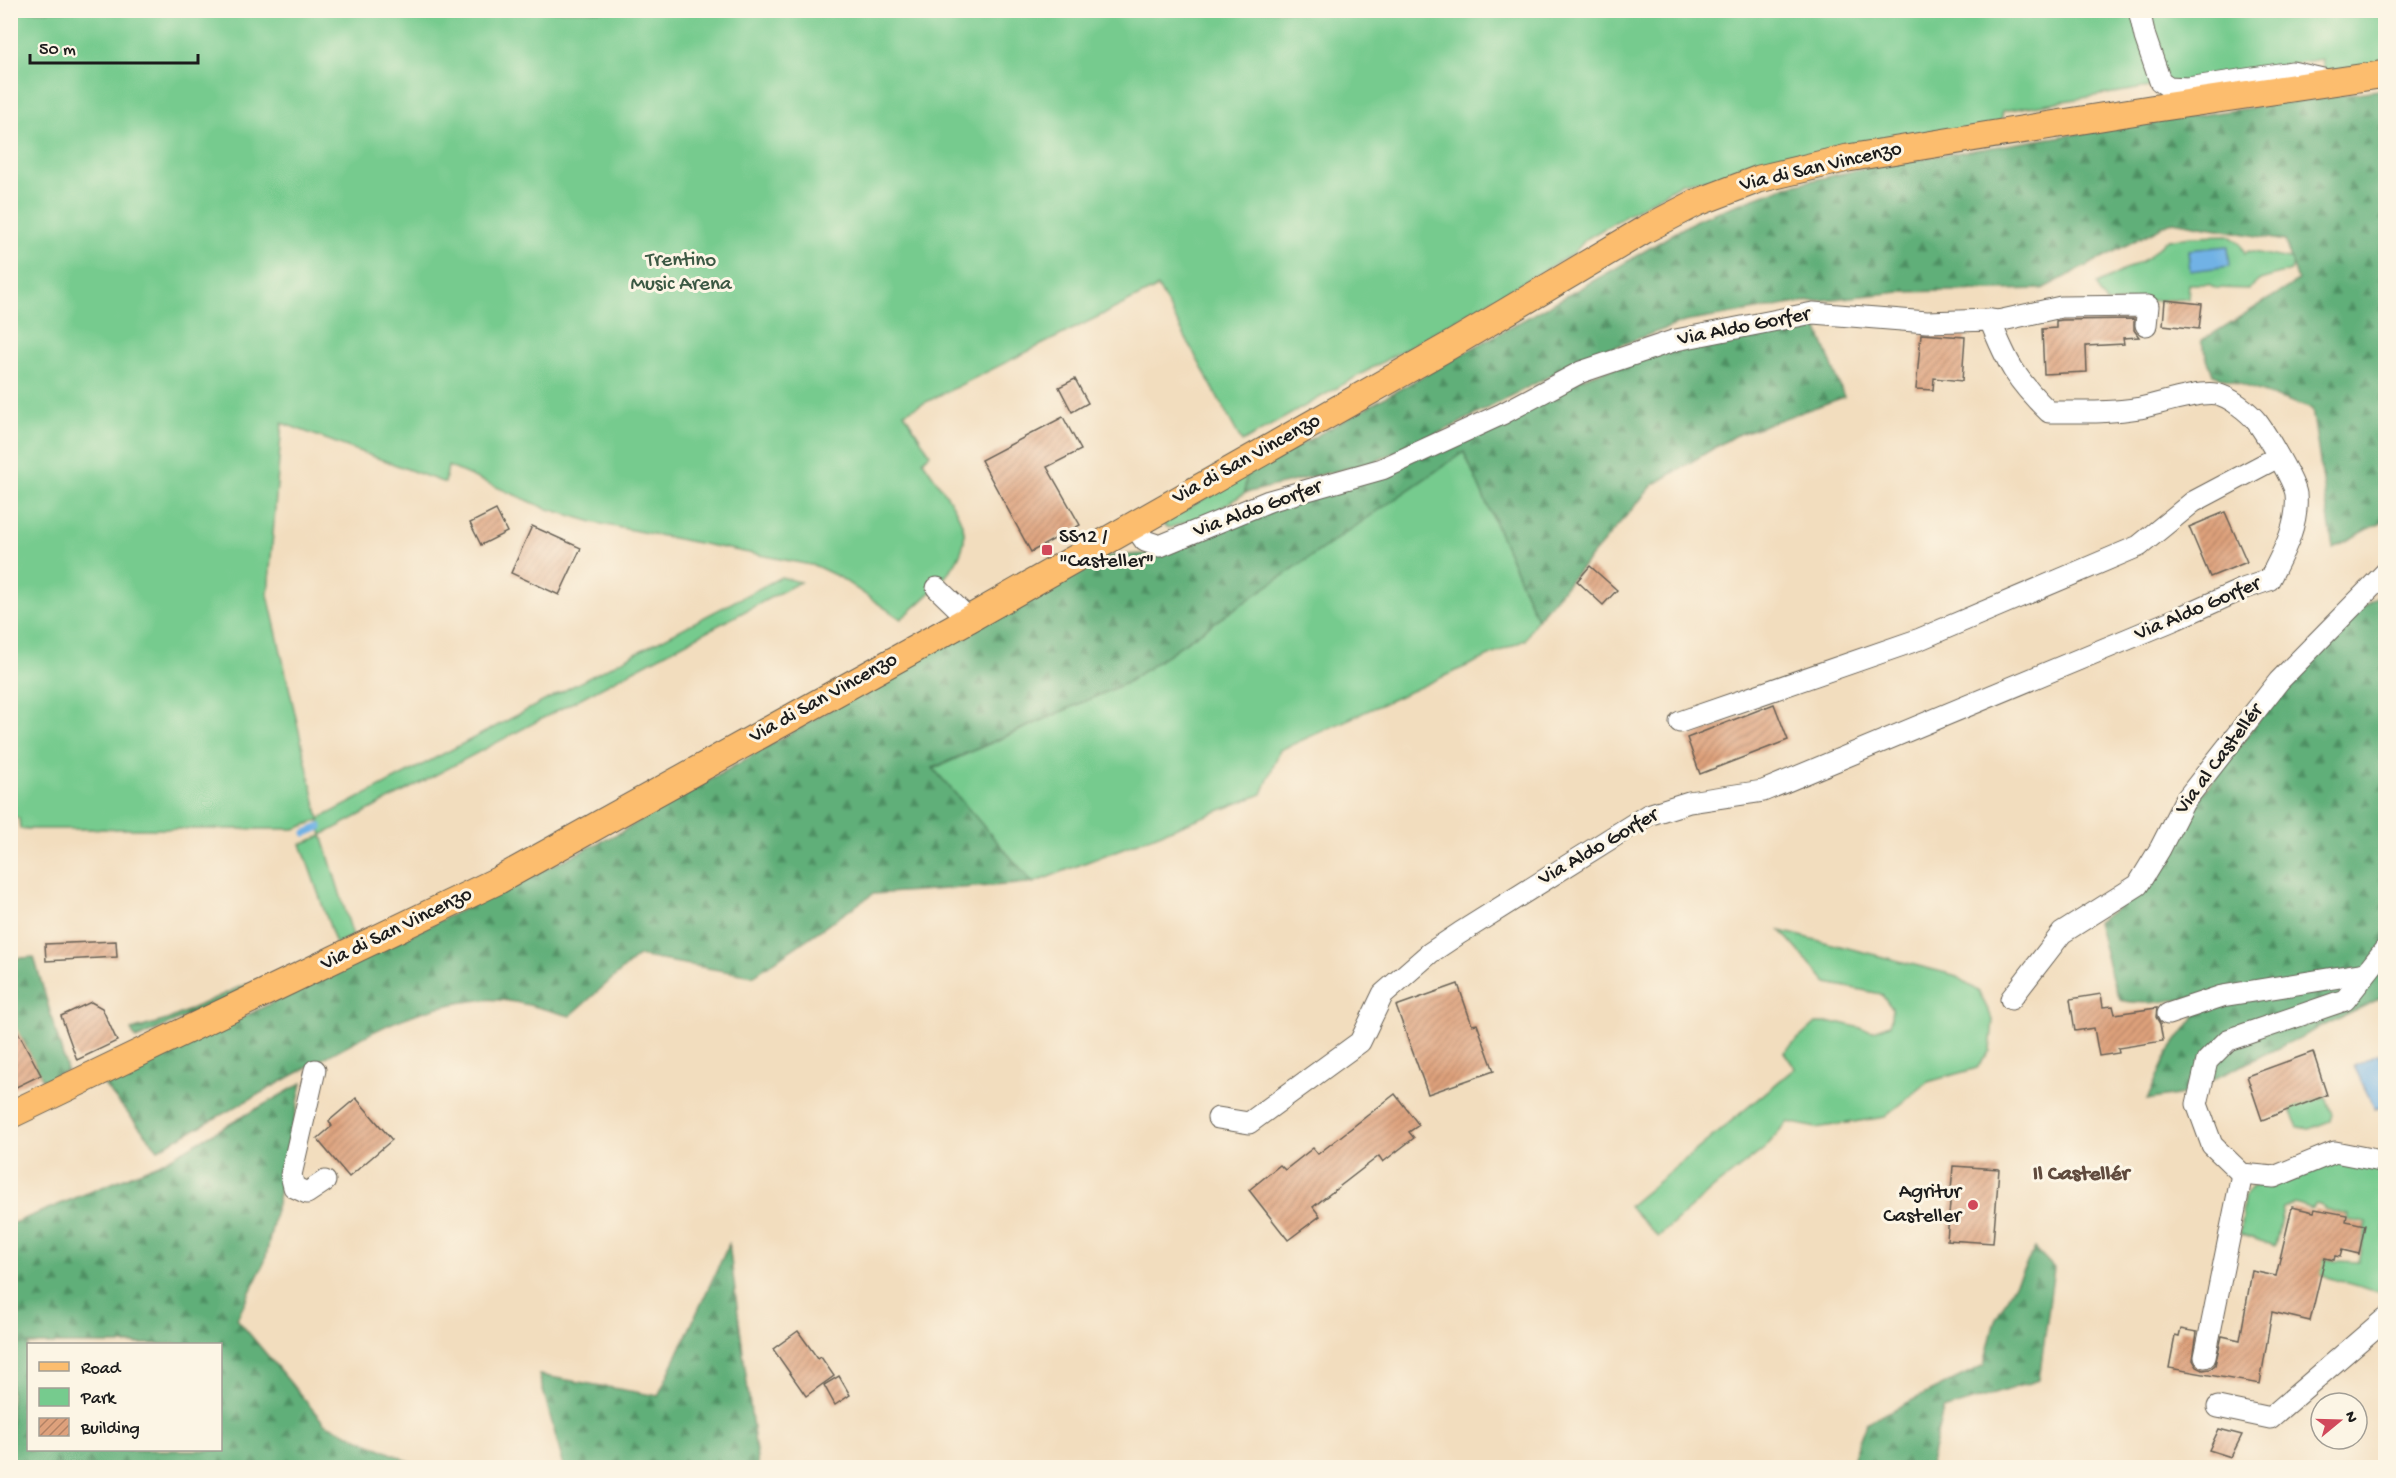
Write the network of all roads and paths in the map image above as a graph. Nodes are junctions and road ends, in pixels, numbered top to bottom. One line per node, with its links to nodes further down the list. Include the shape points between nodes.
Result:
1 (2139, 10): 3 (street, via 2160,81 2169,87 2188,88 2292,72)
2 (2385, 74): 3 (main road, Via di San Vincenzo)
3 (2333, 82): 7 (main road, Via di San Vincenzo, via 1848,158 1728,189 1644,230 1449,346)
4 (1990, 320): 5 (street, via 2061,307 2148,306); 6 (street, Via Aldo Gorfer, via 2006,359 2024,387 2049,412 2139,408 2218,394 2256,421); 7 (street, Via Aldo Gorfer, via 1927,322 1814,314 1676,340 1581,372 1502,414 1382,469 1269,501 1160,546 1145,541)
5 (2146, 325)
6 (2278, 457): 11 (street, via 2193,502 2139,546 1920,639); 18 (street, Via Aldo Gorfer, via 2285,488 2296,492 2295,517 2289,541 2270,580 1763,791 1689,802 1648,815 1430,953 1383,994 1360,1042 1249,1123)
7 (1133, 524): 10 (main road, Via di San Vincenzo)
8 (2385, 572): 14 (street, Via al Castellér, via 2279,681 2184,802 2138,885 2062,933)
9 (937, 588): 10 (street)
10 (969, 619): 17 (main road, Via di San Vincenzo, via 499,880)
11 (1680, 722)
12 (2385, 948): 13 (street)
13 (2365, 973): 15 (street, via 2222,996); 20 (street, via 2345,1000 2228,1040 2207,1061 2198,1104 2212,1145)
14 (2011, 999)
15 (2168, 1014)
16 (315, 1070): 21 (street, via 291,1175 294,1186 307,1193)
17 (10, 1115)
18 (1218, 1118)
19 (2385, 1162): 20 (street, via 2335,1152 2274,1177)
20 (2242, 1174): 23 (street)
21 (325, 1181)
22 (2385, 1318): 24 (street, via 2270,1418)
23 (2205, 1357)
24 (2218, 1407)

